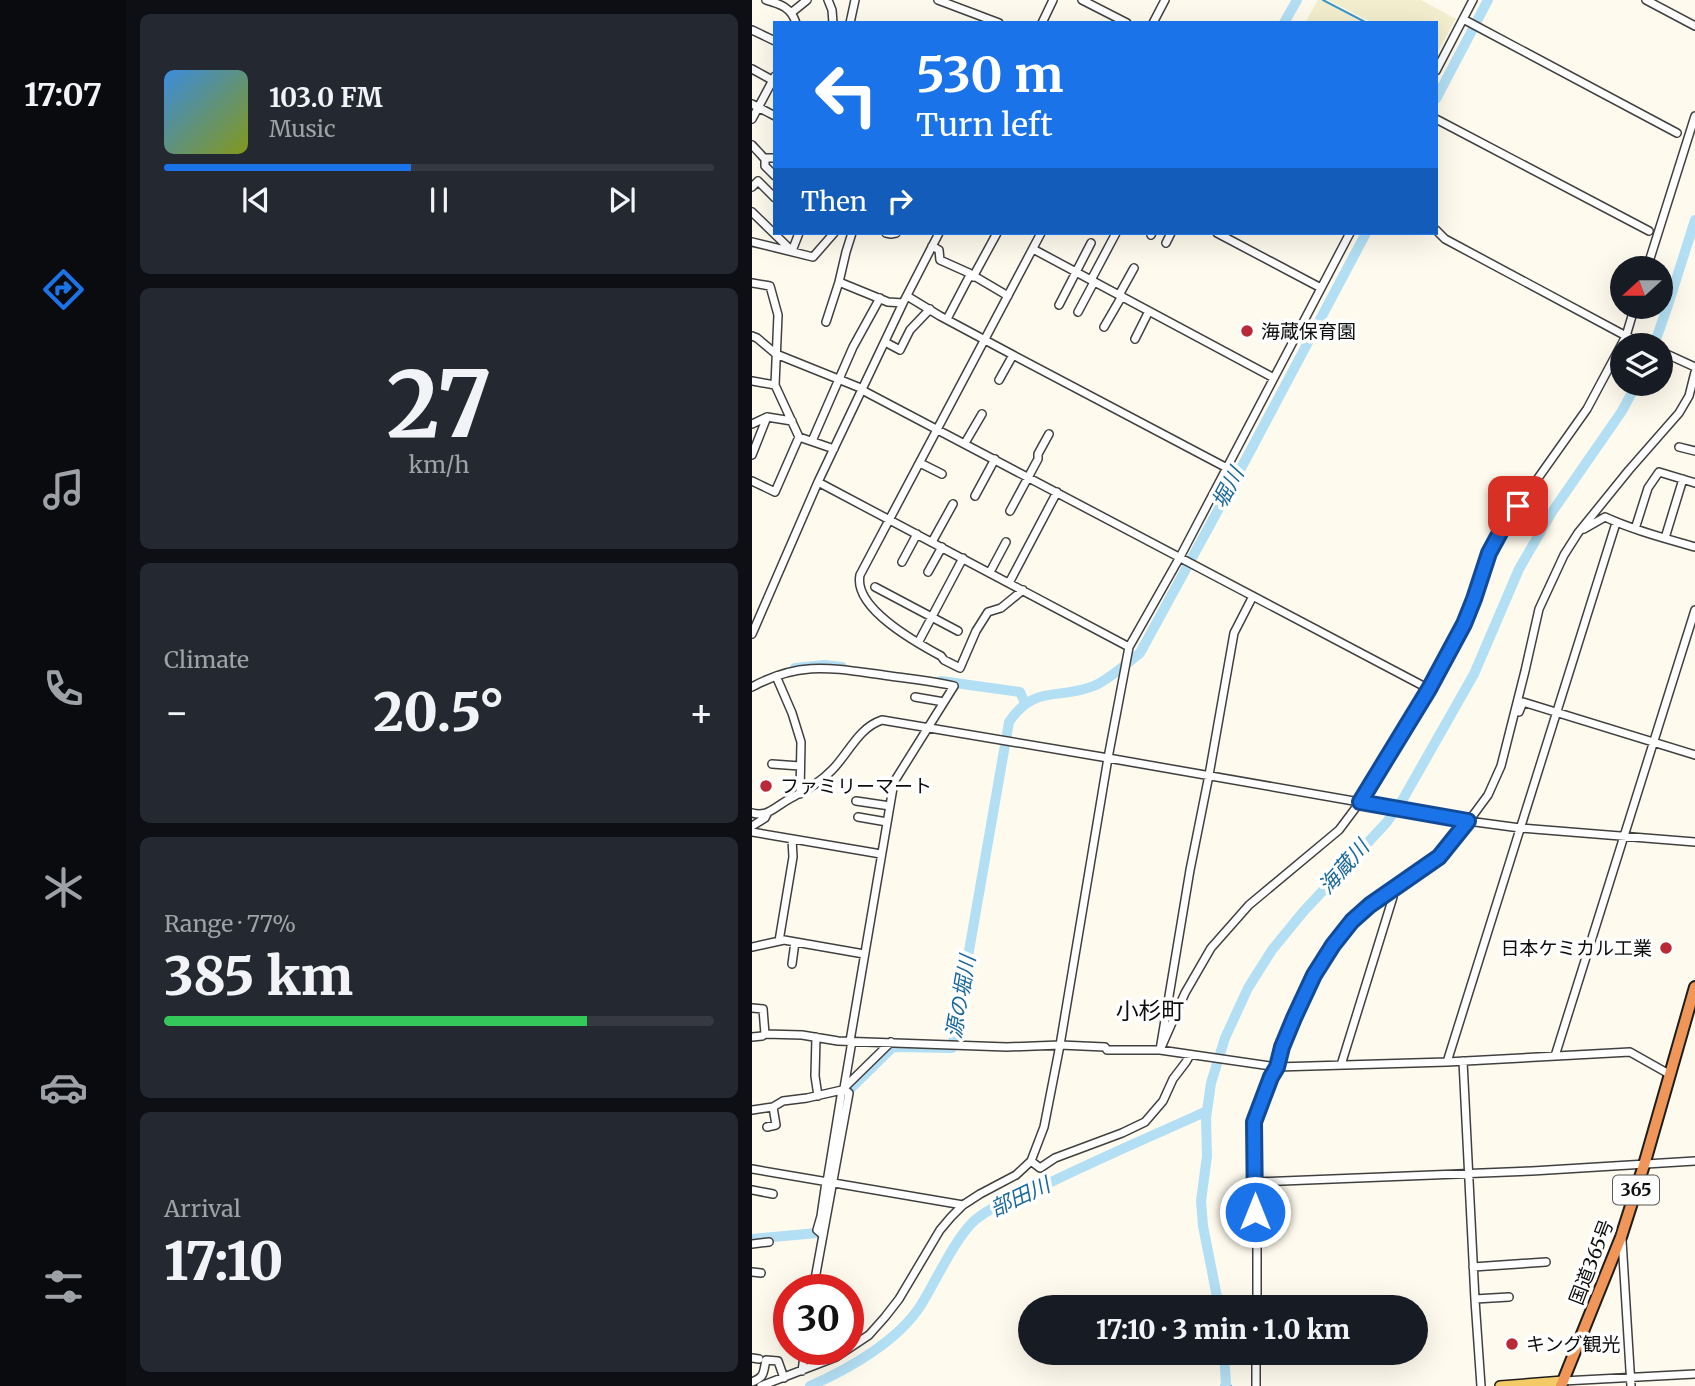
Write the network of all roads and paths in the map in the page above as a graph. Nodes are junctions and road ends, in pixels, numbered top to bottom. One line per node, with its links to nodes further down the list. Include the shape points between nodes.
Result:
1 (766, 0): 12 (street)
2 (807, 0): 12 (street)
3 (828, 0): 15 (street)
4 (855, 0): 16 (street)
5 (938, 0): 11 (street)
6 (1053, 0): 18 (street)
7 (1082, 0): 13 (street)
8 (1165, 0): 19 (street)
9 (1474, 0): 20 (street)
10 (1646, 0): 21 (street)
11 (949, 2): 17 (street)
12 (791, 13): 14 (street)
13 (1114, 19)
14 (795, 21)
15 (833, 21)
16 (850, 21)
17 (994, 21)
18 (1043, 21)
19 (1154, 21)
20 (1466, 21): 24 (street); 33 (street)
21 (1695, 26)
22 (752, 30): 23 (street)
23 (773, 40)
24 (1438, 68)
25 (752, 69): 26 (street)
26 (773, 78)
27 (773, 79): 28 (street)
28 (755, 105): 29 (street); 31 (street)
29 (773, 115)
30 (1695, 116): 61 (street)
31 (752, 119)
32 (1438, 120): 41 (street)
33 (1677, 133)
34 (752, 145): 35 (street)
35 (765, 158): 36 (street); 37 (street, via 765,166)
36 (773, 158)
37 (773, 174)
38 (752, 187): 39 (street, via 758,181)
39 (773, 196)
40 (752, 212): 42 (street)
41 (1649, 231)
42 (773, 232)
43 (1438, 232): 80 (street)
44 (776, 235): 60 (street)
45 (798, 235): 60 (street)
46 (832, 235): 60 (street, via 813,257)
47 (851, 235): 66 (street)
48 (938, 235): 58 (street)
49 (996, 235): 64 (street)
50 (1040, 235): 59 (street)
51 (1115, 235): 65 (street)
52 (1170, 235): 57 (street)
53 (1221, 235): 68 (street)
54 (1349, 235): 68 (street)
55 (752, 242): 60 (street)
56 (1091, 243): 63 (street)
57 (1166, 243)
58 (932, 246): 64 (street, via 939,250 940,260); 72 (street)
59 (1033, 249): 63 (street); 69 (street)
60 (792, 250)
61 (1651, 256)
62 (1134, 268): 70 (street)
63 (1076, 272): 65 (street); 73 (street)
64 (972, 276): 69 (street); 77 (street)
65 (1092, 281): 70 (street); 76 (street)
66 (839, 282): 71 (street); 78 (street)
67 (752, 283): 85 (street, via 770,286 778,315)
68 (1321, 288): 90 (street)
69 (1008, 296): 83 (street)
70 (1121, 296): 75 (street); 79 (street)
71 (880, 298): 72 (street, via 888,302); 91 (street)
72 (905, 299): 74 (street); 84 (street)
73 (1059, 304)
74 (930, 309): 77 (street); 84 (street, via 910,330 900,350)
75 (1149, 311): 82 (street); 90 (street)
76 (1078, 312)
77 (947, 319): 83 (street)
78 (827, 322)
79 (1104, 327)
80 (1620, 333)
81 (752, 336): 85 (street)
82 (1135, 339)
83 (985, 340): 86 (street); 100 (street)
84 (885, 342): 95 (street)
85 (776, 354): 91 (street); 94 (street)
86 (1013, 355): 92 (street); 111 (street)
87 (1673, 358): 89 (street)
88 (1610, 366): 151 (street, via 1583,416 1502,529 1464,624)
89 (1694, 368): 119 (street, via 1689,396 1679,412)
90 (1274, 377): 111 (street)
91 (840, 378): 95 (street); 103 (street)
92 (999, 380)
93 (752, 381): 94 (street)
94 (775, 385): 98 (street)
95 (863, 389): 100 (street); 106 (street)
96 (982, 414): 104 (street)
97 (767, 417): 98 (street); 99 (street); 108 (street)
98 (792, 421): 102 (street)
99 (752, 424)
100 (938, 429): 104 (street); 110 (street)
101 (1049, 434): 113 (street)
102 (799, 437): 103 (street); 115 (street, via 775,492)
103 (812, 442): 106 (street)
104 (965, 443): 109 (street)
105 (1679, 447): 107 (street)
106 (834, 449): 116 (street)
107 (1695, 452)
108 (752, 455)
109 (995, 459): 113 (street); 120 (street)
110 (920, 463): 112 (street); 124 (street)
111 (1227, 468): 135 (street)
112 (942, 474)
113 (1029, 477): 118 (street); 122 (street)
114 (1683, 480): 117 (street); 126 (street, via 1659,472 1648,488); 129 (street)
115 (752, 481)
116 (818, 482): 124 (street); 146 (street)
117 (1695, 483)
118 (1058, 492): 135 (street); 139 (street)
119 (1610, 493): 123 (street); 127 (street)
120 (975, 496)
121 (953, 504): 130 (street)
122 (1010, 511)
123 (1605, 517): 125 (street); 127 (street)
124 (890, 519): 128 (street); 147 (street, via 858,583 886,621)
125 (1616, 523): 126 (street); 154 (street)
126 (1635, 529): 129 (street)
127 (1581, 530): 156 (street, via 1539,609)
128 (917, 534): 130 (street); 136 (street)
129 (1665, 538): 133 (street)
130 (932, 542): 132 (street)
131 (1006, 542): 138 (street)
132 (942, 547): 134 (street); 137 (street)
133 (1695, 547)
134 (963, 558): 138 (street); 144 (street)
135 (1181, 558): 142 (street); 148 (street)
136 (902, 562)
137 (928, 572)
138 (990, 572): 139 (street)
139 (1009, 583): 141 (street)
140 (875, 587): 144 (street)
141 (1023, 590): 147 (street, via 1001,608 988,612 960,667); 148 (street)
142 (1253, 596): 151 (street); 162 (street, via 1234,633)
143 (1695, 610): 157 (street)
144 (931, 617): 145 (street); 147 (street)
145 (958, 631)
146 (752, 634)
147 (918, 643)
148 (1129, 647): 159 (street)
149 (776, 676): 150 (street); 153 (street, via 825,667 954,686); 161 (street, via 800,737)
150 (752, 687)
151 (1429, 689): 165 (street)
152 (915, 697): 153 (street)
153 (944, 702): 155 (street)
154 (1557, 713): 156 (street, via 1523,702); 157 (street); 173 (street)
155 (927, 728): 159 (street); 163 (street, via 875,722 826,775); 166 (street, via 896,777)
156 (1509, 734): 170 (street, via 1491,788)
157 (1653, 742): 158 (street); 175 (street)
158 (1695, 755)
159 (1108, 758): 162 (street); 192 (street)
160 (772, 764): 161 (street)
161 (800, 766): 163 (street)
162 (1209, 775): 165 (street); 193 (street)
163 (800, 794): 168 (street)
164 (856, 801): 166 (street)
165 (1360, 802): 170 (street); 193 (street, via 1339,830 1249,905 1211,948)
166 (890, 806): 171 (street)
167 (752, 813): 168 (street)
168 (767, 813): 172 (street)
169 (858, 817): 171 (street)
170 (1468, 821): 173 (street); 179 (street, via 1439,857)
171 (887, 822): 178 (street)
172 (752, 826)
173 (1520, 828): 175 (street); 197 (street)
174 (752, 832): 176 (street)
175 (1624, 836): 177 (street); 195 (street)
176 (792, 839): 178 (street); 180 (street)
177 (1695, 842)
178 (881, 855): 183 (street)
179 (1392, 890): 198 (street); 199 (street, via 1360,913 1333,945 1305,991)
180 (779, 941): 181 (street); 182 (street)
181 (795, 942): 183 (street); 184 (street)
182 (752, 947)
183 (864, 954): 190 (street)
184 (792, 964)
185 (1695, 987): 200 (highway, 国道365号 / 365)
186 (752, 1007): 187 (street, via 763,1009)
187 (765, 1034): 188 (street); 189 (street)
188 (752, 1037)
189 (816, 1037): 190 (street); 202 (street)
190 (851, 1041): 191 (street); 201 (street)
191 (891, 1042): 192 (street); 201 (street)
192 (1060, 1045): 193 (street); 206 (street, via 1044,1127)
193 (1160, 1050): 194 (street)
194 (1191, 1055): 199 (street); 206 (street, via 1145,1122 1040,1168)
195 (1555, 1056): 196 (street); 200 (street, via 1630,1052)
196 (1463, 1061): 197 (street); 210 (street)
197 (1447, 1062): 198 (street)
198 (1341, 1065): 199 (street)
199 (1277, 1067): 211 (street, via 1254,1122)
200 (1669, 1074): 208 (highway, 国道365号 / 365)
201 (845, 1090): 202 (street); 212 (street)
202 (818, 1096): 203 (street)
203 (773, 1107): 204 (street); 205 (street, via 776,1125)
204 (752, 1110)
205 (767, 1127)
206 (1031, 1161): 215 (street)
207 (1695, 1161): 208 (street)
208 (1644, 1164): 210 (street); 216 (highway, 国道365号 / 365)
209 (752, 1169): 212 (street)
210 (1468, 1173): 211 (street); 220 (street)
211 (1255, 1182): 224 (street)
212 (829, 1183): 215 (street); 223 (street)
213 (752, 1190): 214 (street)
214 (773, 1194)
215 (963, 1206): 229 (street, via 940,1230 875,1330 836,1357)
216 (1621, 1237): 233 (street); 234 (highway, 国道365号 / 365)
217 (769, 1242): 218 (street)
218 (752, 1244)
219 (1546, 1262): 220 (street)
220 (1473, 1267): 226 (street)
221 (752, 1272): 222 (street)
222 (761, 1273)
223 (815, 1274)
224 (1257, 1295)
225 (1509, 1297): 226 (street)
226 (1475, 1299): 237 (street)
227 (803, 1365): 229 (street)
228 (1256, 1365): 235 (street)
229 (802, 1371): 231 (street)
230 (1695, 1374): 233 (street)
231 (784, 1378): 232 (street, via 778,1362 766,1360 761,1378); 236 (street)
232 (752, 1382)
233 (1631, 1382): 234 (street)
234 (1562, 1383): 238 (main road)
235 (1255, 1385)
236 (761, 1386)
237 (1481, 1386)
238 (1500, 1386)

